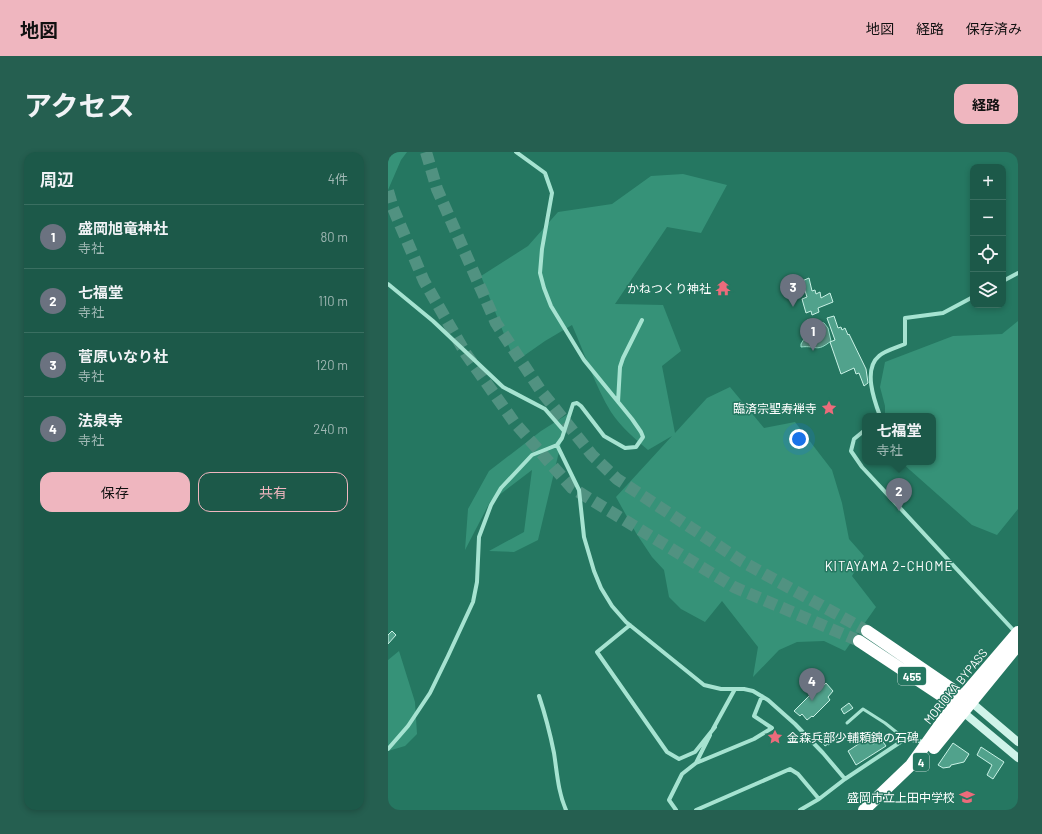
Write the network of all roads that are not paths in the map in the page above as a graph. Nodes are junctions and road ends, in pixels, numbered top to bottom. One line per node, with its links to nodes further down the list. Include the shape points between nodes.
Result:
1 (516, 152): 7 (street, via 545,173 552,193 540,273 551,306 584,360)
2 (1018, 273): 3 (street)
3 (1006, 279)
4 (388, 284): 9 (street, via 433,321 503,387 545,409)
5 (970, 299): 8 (street, via 943,313 905,318 905,344 879,356 871,367 872,395)
6 (642, 320): 7 (street, via 620,367)
7 (618, 402): 9 (street, via 641,432 643,437 636,447 625,448 604,436 577,404 572,406)
8 (879, 413)
9 (564, 431): 11 (street)
10 (862, 432): 14 (street, via 854,439 851,451 862,467)
11 (557, 445): 12 (street, via 579,490 584,537 594,571 612,606); 25 (street, via 532,455 501,488 491,505 479,537 477,582 473,602 430,693 408,726)
12 (630, 625): 16 (street, via 704,685); 21 (street, via 597,652 667,752 679,759 695,752)
13 (867, 631): 19 (highway, 455, via 941,683)
14 (1018, 636): 19 (highway, MORIOKA BYPASS / 4)
15 (860, 641): 19 (highway, 455)
16 (735, 689): 18 (street, via 753,691); 21 (street)
17 (539, 696): 30 (street, via 554,752 560,797)
18 (762, 696): 27 (street, via 754,716 772,728 754,739); 28 (street, via 795,724)
19 (963, 704): 23 (street); 24 (highway, MORIOKA BYPASS / 4); 26 (street); 35 (highway, MORIOKA BYPASS / 4, via 928,755)
20 (847, 723): 22 (lane, via 862,708)
21 (715, 727): 27 (street)
22 (905, 739): 24 (street); 28 (street)
23 (1018, 742)
24 (928, 743): 34 (highway, MORIOKA BYPASS / 4, via 911,765)
25 (388, 749)
26 (1018, 758)
27 (696, 763): 31 (street, via 682,774 669,800)
28 (845, 779): 29 (street)
29 (819, 799): 32 (street, via 798,774 790,769); 33 (street)
30 (566, 810)
31 (676, 810)
32 (696, 810)
33 (800, 810)
34 (864, 810)
35 (877, 810)

